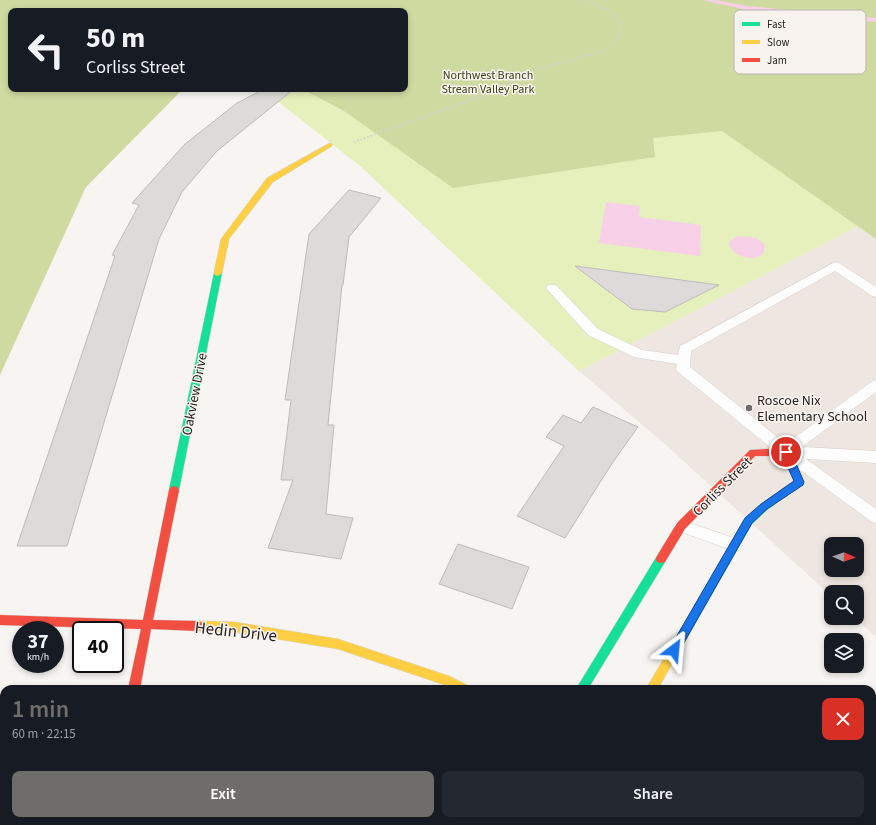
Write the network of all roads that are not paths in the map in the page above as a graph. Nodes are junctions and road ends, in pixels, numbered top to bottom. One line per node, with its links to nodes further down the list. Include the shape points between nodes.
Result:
1 (330, 145): 12 (street, Oakview Drive, via 270,180 225,239)
2 (552, 288): 4 (lane, via 593,332 639,354)
3 (876, 293): 4 (lane, via 835,266 684,349)
4 (684, 360): 6 (lane, via 683,369)
5 (876, 385): 6 (lane)
6 (786, 452): 7 (lane); 8 (lane); 9 (street, Corliss Street, via 753,454); 10 (street, via 799,482 749,520)
7 (876, 457)
8 (876, 517)
9 (681, 526): 10 (lane); 15 (street, Corliss Street)
10 (734, 546): 16 (street)
11 (0, 620): 12 (street, Hedin Drive)
12 (148, 625): 13 (street, Oakview Drive); 14 (street, Hedin Drive, via 234,627 338,644)
13 (135, 685)
14 (455, 685)
15 (584, 685)
16 (654, 685)

